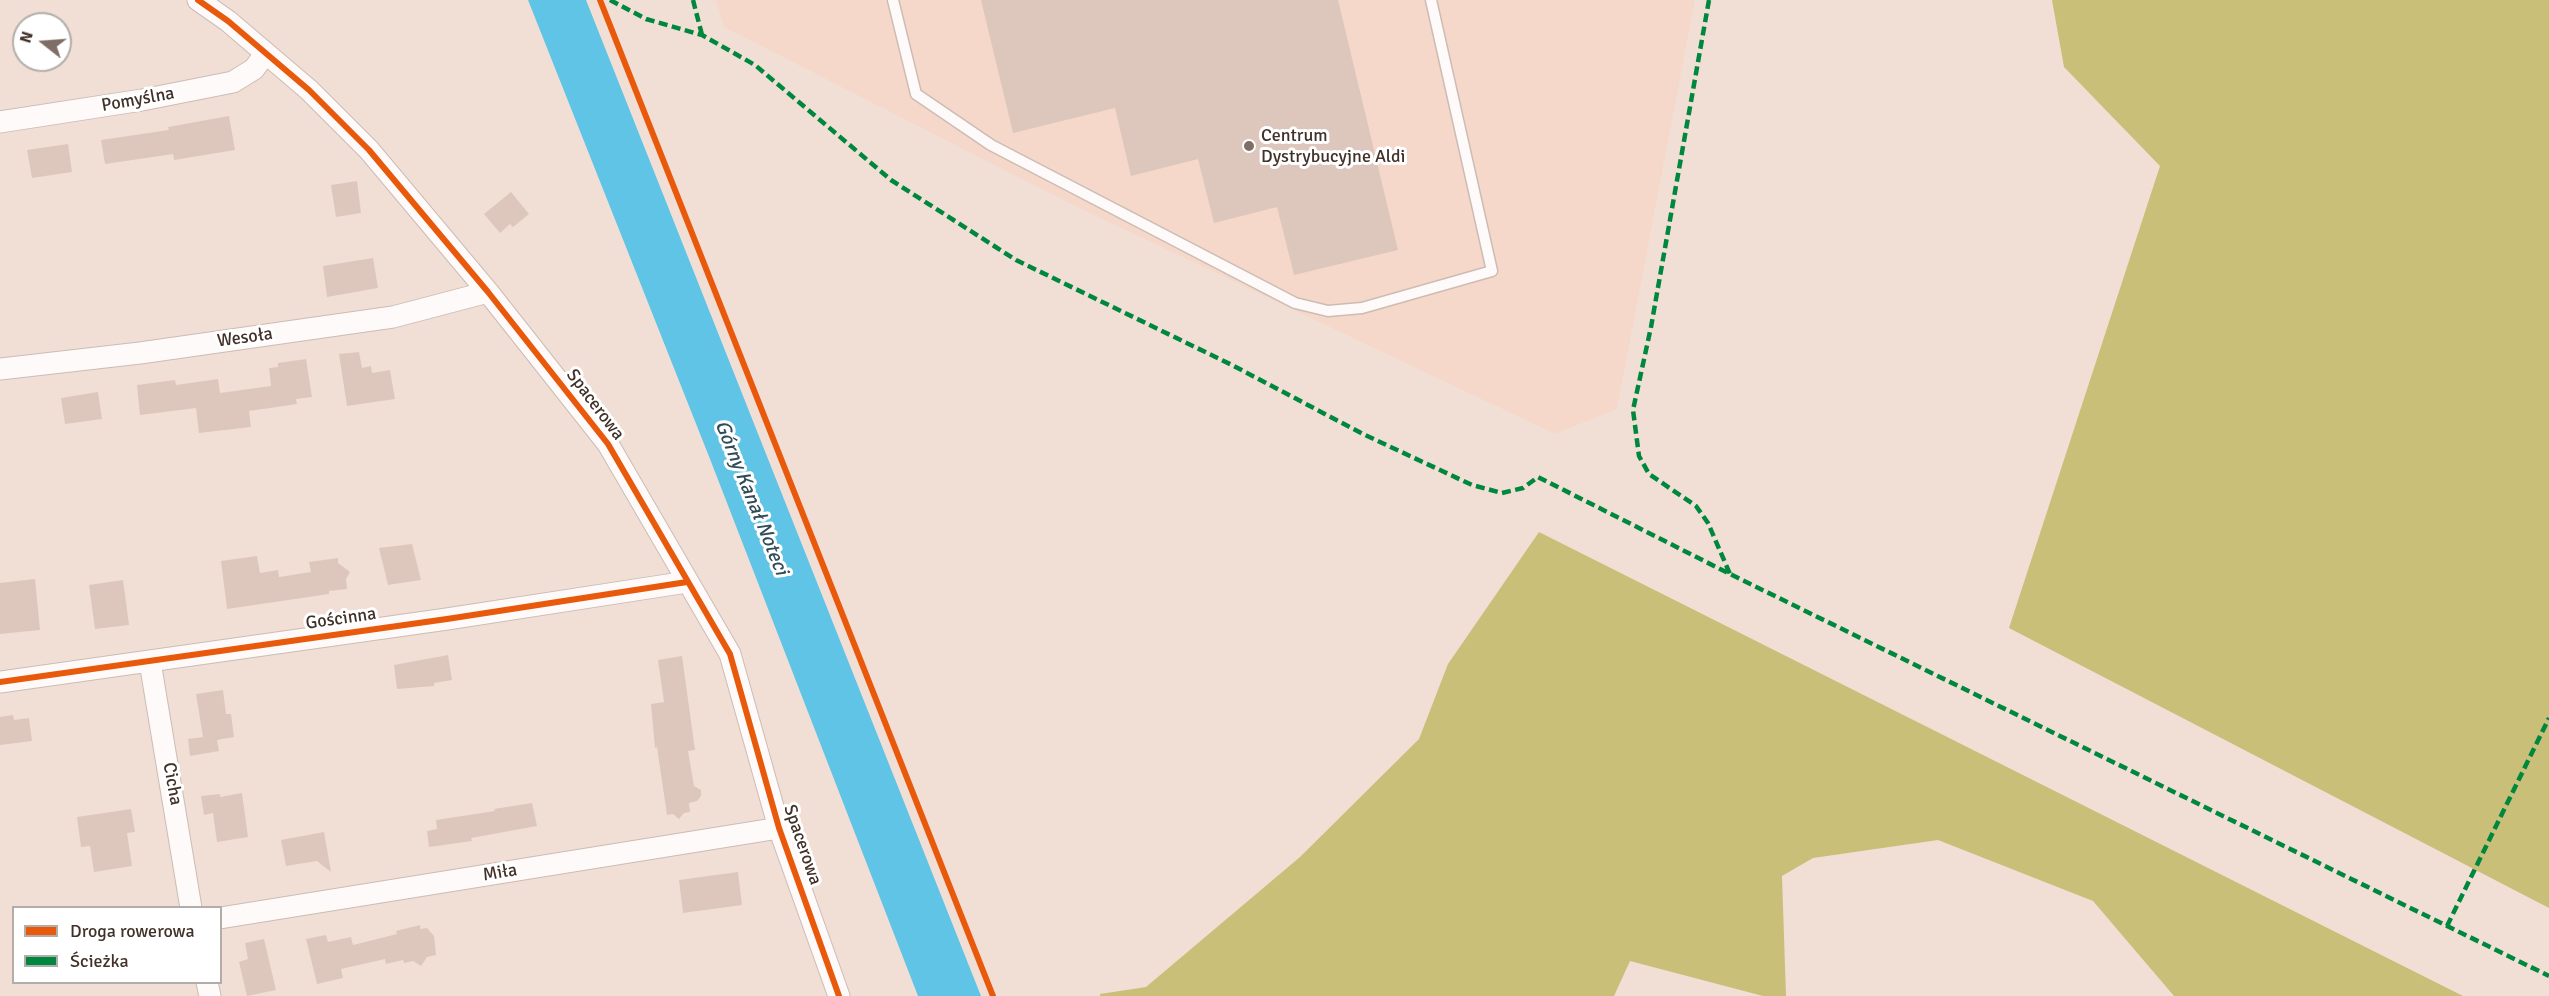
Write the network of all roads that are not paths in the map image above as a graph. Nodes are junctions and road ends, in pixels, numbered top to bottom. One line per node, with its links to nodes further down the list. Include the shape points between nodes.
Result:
1 (198, 0): 4 (street, Spacerowa)
2 (893, 0): 3 (lane, via 916,94 1001,150 1295,303 1328,311 1362,308 1492,272)
3 (1431, 0)
4 (265, 54): 5 (street, Pomyślna, via 254,69 233,82); 6 (street, Spacerowa, via 309,90 369,150)
5 (0, 122)
6 (488, 292): 7 (street, Wesoła, via 393,316); 8 (street, Spacerowa, via 608,444)
7 (0, 369)
8 (687, 582): 9 (street, Gościnna); 11 (street, Spacerowa, via 730,654)
9 (150, 662): 10 (street, Gościnna); 12 (street, Cicha)
10 (0, 682)
11 (779, 828): 13 (street, Miła); 14 (street, Spacerowa)
12 (191, 906)
13 (222, 918)
14 (839, 996)

